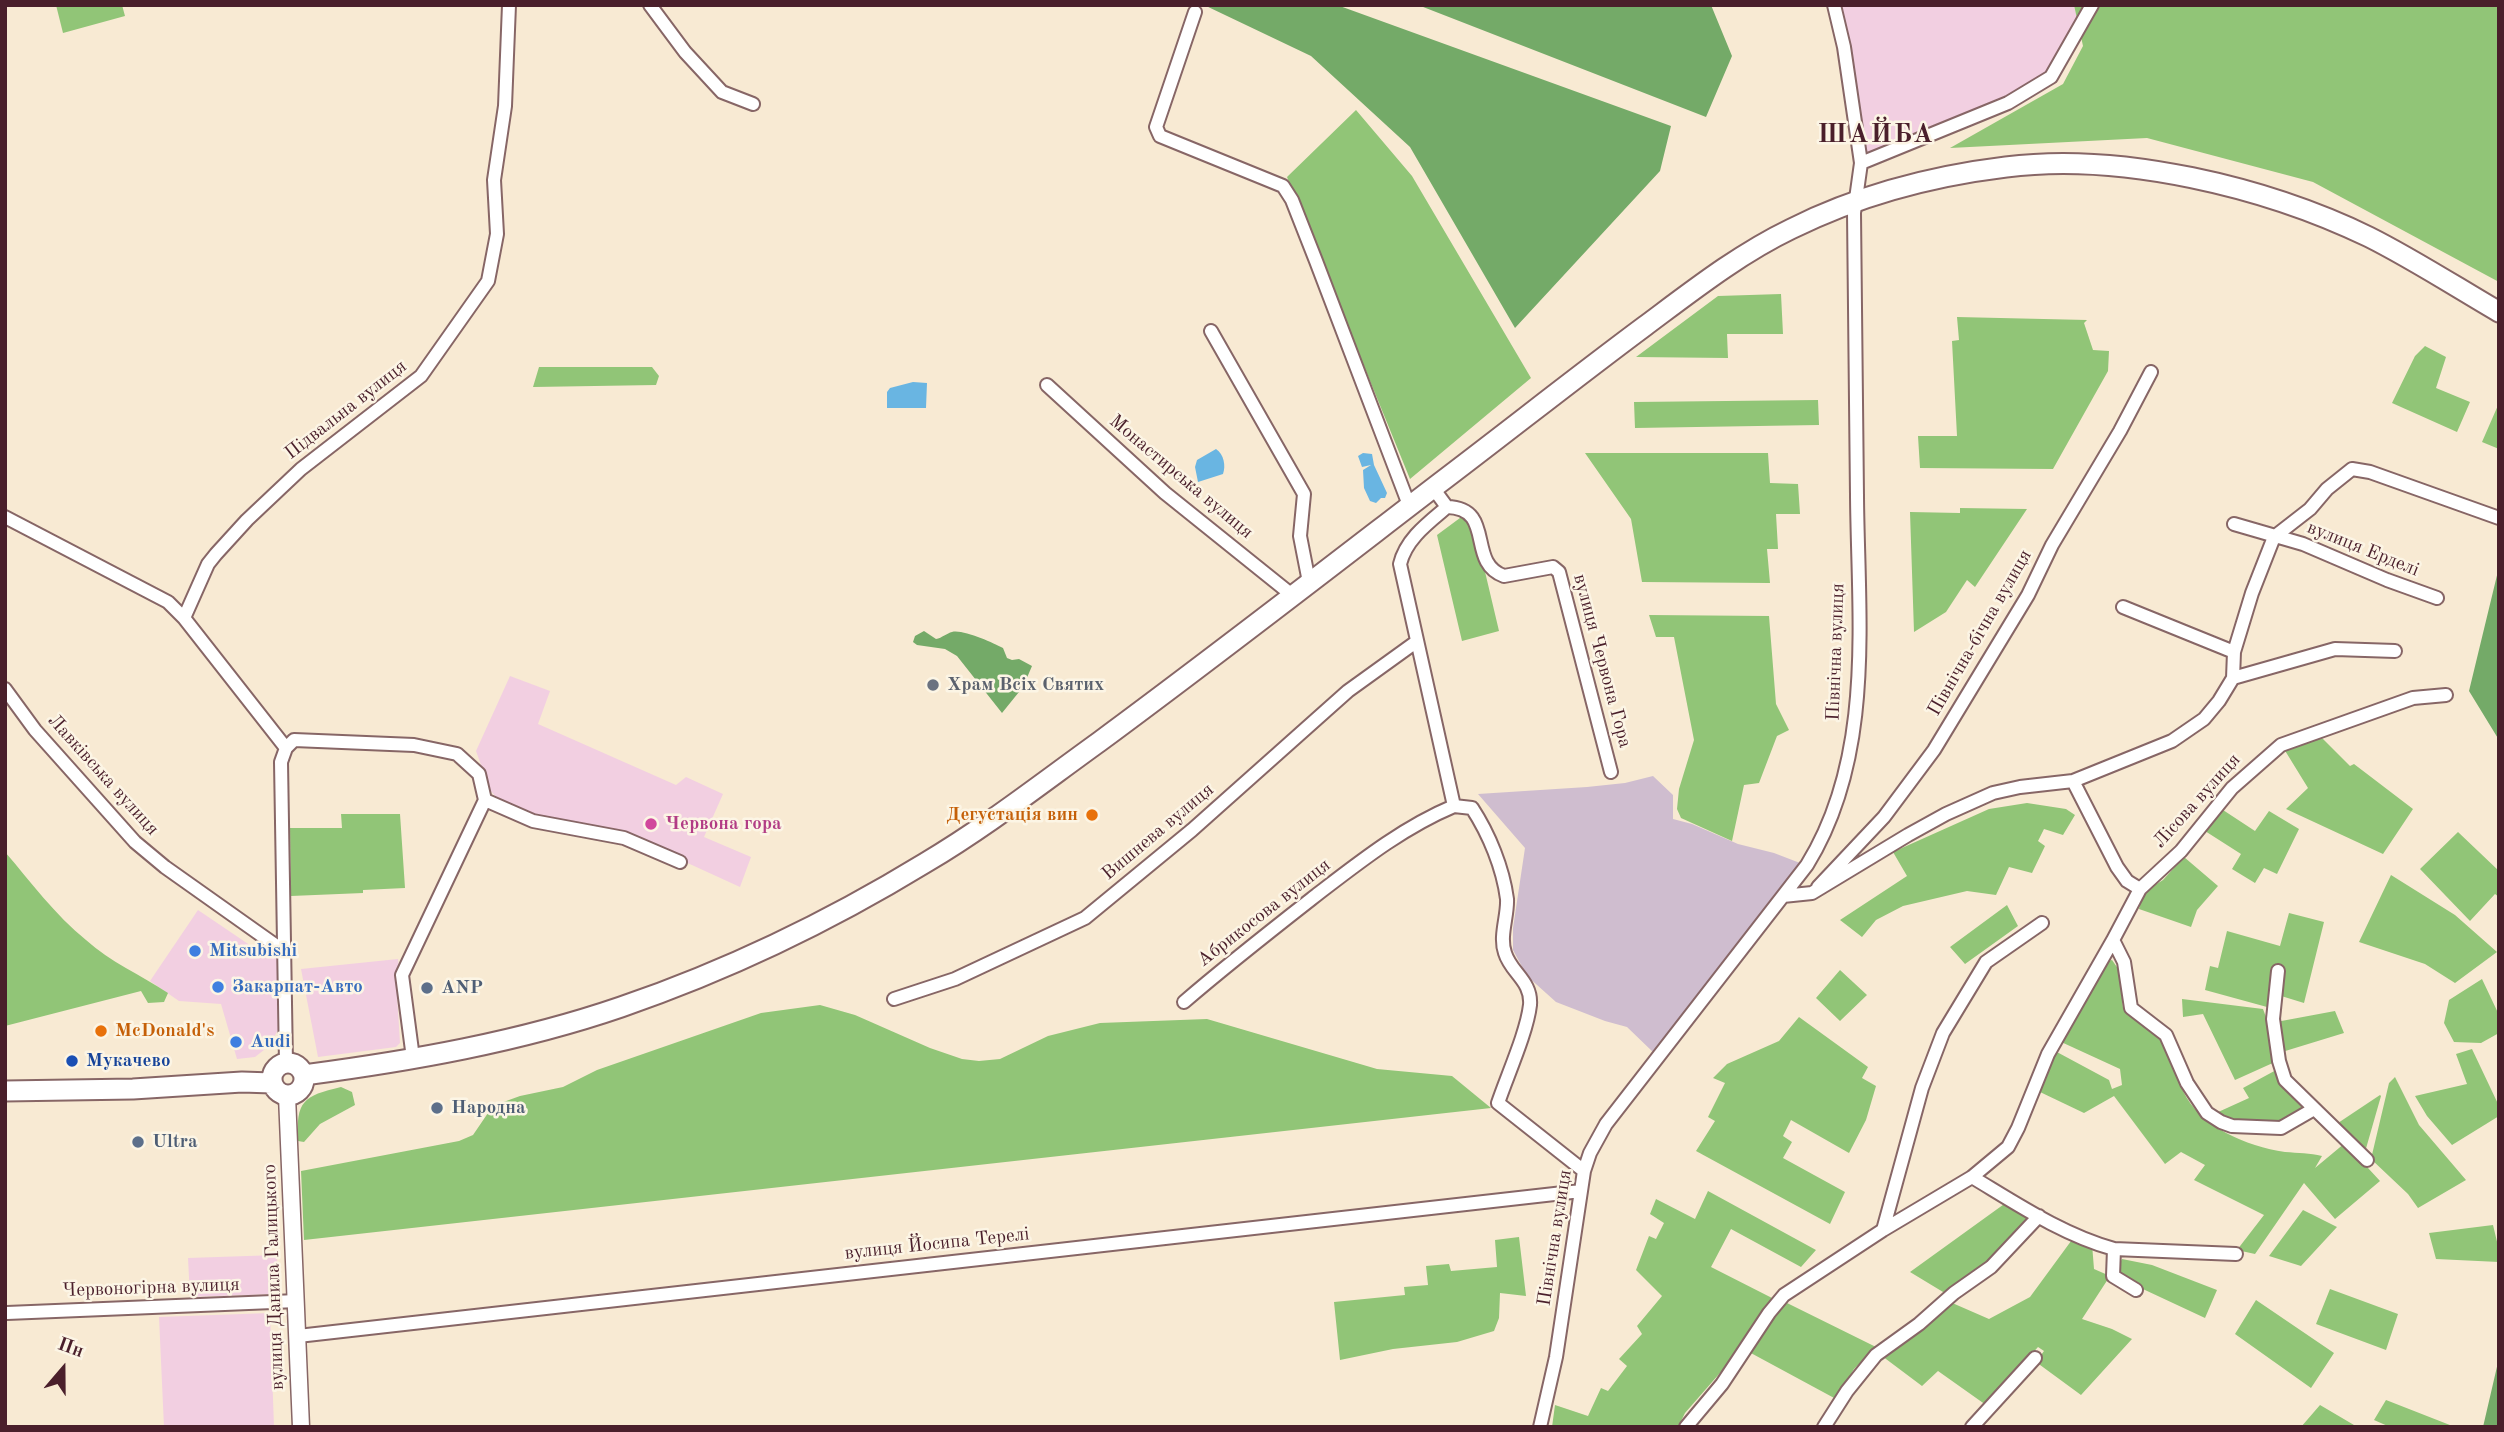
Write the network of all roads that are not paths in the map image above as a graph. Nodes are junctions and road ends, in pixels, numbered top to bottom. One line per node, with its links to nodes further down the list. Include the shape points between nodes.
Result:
1 (509, 5): 24 (street, Підвальна вулиця, via 505,106 494,180 497,234 488,281 421,376 301,469 216,554)
2 (650, 5): 6 (street, via 722,92)
3 (1835, 5): 7 (street, Північна вулиця)
4 (2092, 5): 7 (street, via 2051,77 2008,103)
5 (1195, 12): 14 (street, via 1156,127 1160,136 1283,186 1317,261)
6 (753, 104)
7 (1861, 163): 8 (street, Північна вулиця)
8 (1854, 201): 9 (highway, via 2007,166 2079,163 2153,170 2260,195 2317,214 2373,239); 13 (highway, via 1786,231 1728,265); 39 (street, Північна вулиця, via 1857,702 1849,756 1828,826)
9 (2499, 312)
10 (1211, 331): 20 (street, via 1304,494 1300,536)
11 (2151, 372): 38 (street, Північна-бічна вулиця, via 2052,545 2028,596 1934,750 1884,817)
12 (1046, 385): 21 (street, Монастирська вулиця, via 1157,486)
13 (1433, 488): 14 (highway); 15 (street, вулиця Червона Гора)
14 (1409, 505): 20 (highway)
15 (1447, 507): 25 (street, via 1419,531 1402,556 1400,572); 32 (street, вулиця Червона Гора, via 1471,514 1483,551 1498,574 1553,567 1559,572)
16 (5, 517): 24 (street, via 168,603)
17 (2499, 518): 19 (street, via 2352,469)
18 (2234, 524): 19 (street, вулиця Ерделі)
19 (2274, 537): 22 (street, вулиця Ерделі, via 2303,544); 27 (street)
20 (1309, 582): 21 (highway)
21 (1292, 595): 46 (highway, via 1009,808 872,894 715,970 619,1008)
22 (2437, 598)
23 (2123, 607): 27 (street)
24 (184, 618): 31 (street)
25 (1416, 642): 35 (street); 44 (street, Вишнева вулиця, via 1348,691 1085,918 955,979)
26 (2395, 651): 28 (street, via 2335,649)
27 (2234, 652): 28 (street)
28 (2233, 678): 33 (street, via 2204,719 2172,741)
29 (5, 689): 42 (street, Лавківська вулиця, via 35,730 135,842)
30 (2446, 695): 37 (street, Лісова вулиця, via 2413,698 2281,745 2232,788 2181,851)
31 (286, 748): 34 (street, via 294,740 414,745 457,754 479,774); 42 (street, via 281,762)
32 (1611, 772)
33 (2073, 781): 37 (street, via 2117,867); 38 (street, via 1993,793 1946,814)
34 (485, 800): 36 (street, via 533,821 624,838); 46 (street, via 402,975)
35 (1454, 806): 45 (street, Абрикосова вулиця, via 1407,829 1368,856); 53 (street, via 1472,808 1499,864 1507,899 1505,954 1530,995 1498,1103)
36 (680, 862)
37 (2140, 889): 41 (street, Лісова вулиця)
38 (1812, 893): 39 (street)
39 (1783, 896): 53 (street, Північна вулиця, via 1606,1124)
40 (2042, 923): 57 (street, via 1986,962 1943,1033 1922,1088)
41 (2113, 940): 51 (street, via 2124,962 2131,1008 2166,1035 2187,1083 2207,1113 2232,1126 2281,1128); 54 (street, Лісова вулиця, via 2048,1054 2008,1147)
42 (285, 952): 47 (street)
43 (2278, 971): 51 (street, via 2273,1019 2279,1061 2285,1080)
44 (894, 999)
45 (1184, 1002)
46 (414, 1058): 48 (highway)
47 (286, 1063): 48 (highway, via 294,1064); 49 (highway, via 275,1069)
48 (304, 1075): 49 (highway, via 298,1092)
49 (279, 1089): 50 (highway, via 242,1082); 61 (main road, вулиця Данила Галицького, via 288,1125)
50 (5, 1091)
51 (2314, 1109): 52 (street)
52 (2367, 1160)
53 (1584, 1171): 55 (street, Північна вулиця)
54 (1972, 1177): 56 (street); 57 (street, Лісова вулиця)
55 (1580, 1191): 63 (street, вулиця Йосипа Терелі); 66 (street, Північна вулиця, via 1556,1357)
56 (2039, 1216): 58 (street); 68 (street, via 1991,1267 1876,1355)
57 (1883, 1230): 67 (street, Лісова вулиця, via 1784,1295)
58 (2114, 1249): 59 (street); 60 (street, via 2113,1276)
59 (2236, 1254)
60 (2136, 1290)
61 (297, 1301): 62 (street, Червоногірна вулиця); 63 (main road, вулиця Данила Галицького)
62 (7, 1313)
63 (298, 1336): 65 (main road, вулиця Данила Галицького)
64 (2035, 1358): 69 (street)
65 (301, 1427)
66 (1540, 1427)
67 (1686, 1427)
68 (1824, 1427)
69 (1972, 1427)

